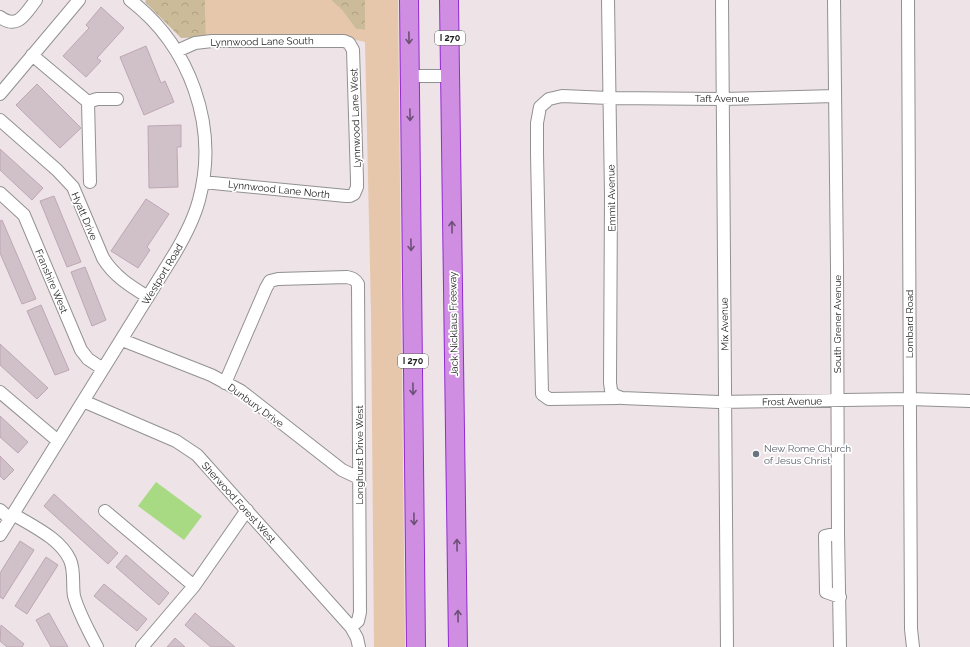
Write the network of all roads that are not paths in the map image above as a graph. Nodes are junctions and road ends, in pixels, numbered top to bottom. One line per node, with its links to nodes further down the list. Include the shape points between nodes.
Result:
1 (36, 0): 10 (street, via 15,22 10,23)
2 (79, 0): 13 (street)
3 (130, 0): 12 (street, Westport Road, via 157,24)
4 (409, 0): 14 (highway, I 270, one-way to 14)
5 (449, 0): 15 (highway, Jack Nicklaus Freeway / I 270)
6 (608, 0): 18 (street, Emmit Avenue)
7 (722, 0): 19 (street, Mix Avenue)
8 (834, 0): 17 (street, South Grener Avenue)
9 (908, 0): 33 (street, Lombard Road)
10 (0, 16)
11 (349, 43): 12 (street, Lynnwood Lane South, via 212,41 195,43); 26 (street, Lynnwood Lane West, via 354,50 357,187)
12 (177, 52): 24 (street, Westport Road, via 200,105 205,150)
13 (32, 55): 16 (street); 21 (street)
14 (410, 76): 15 (street); 50 (highway, I 270, one-way to 50)
15 (450, 76): 51 (highway, Jack Nicklaus Freeway / I 270, one-way to 15)
16 (0, 94)
17 (834, 96): 19 (street, Taft Avenue); 34 (street, South Grener Avenue)
18 (609, 98): 19 (street, Taft Avenue); 32 (street, Emmit Avenue, via 610,383); 32 (street, Taft Avenue, via 562,96 549,99 540,107 537,154 542,394 550,399)
19 (723, 98): 37 (street, Mix Avenue)
20 (117, 99): 21 (street, via 97,99)
21 (88, 102): 23 (street)
22 (0, 120): 27 (street, Hyatt Drive, via 73,187 108,267 126,284)
23 (90, 182)
24 (203, 182): 26 (street, Lynnwood Lane North, via 346,196); 27 (street, Westport Road, via 185,236)
25 (0, 193): 29 (street, Franshire West, via 24,215 82,350 88,359)
26 (354, 194)
27 (148, 297): 28 (street, Westport Road)
28 (122, 340): 29 (street, Westport Road); 30 (street, Dunbury Drive)
29 (103, 368): 35 (street, Westport Road)
30 (225, 383): 39 (street, Dunbury Drive, via 241,391 342,470); 39 (street, Longhurst Drive West, via 270,282 278,279 352,278 358,284)
31 (0, 392): 38 (street)
32 (616, 397): 37 (street, Frost Avenue)
33 (910, 398): 34 (street, Frost Avenue); 36 (street, Frost Avenue); 54 (street, Lombard Road)
34 (837, 400): 37 (street, Frost Avenue); 53 (street, South Grener Avenue)
35 (83, 401): 38 (street, Westport Road); 41 (street, Sherwood Forest West, via 176,441 197,455)
36 (970, 401)
37 (724, 402): 52 (street, Mix Avenue)
38 (58, 441): 43 (street, Westport Road)
39 (359, 478): 46 (street, Longhurst Drive West, via 360,612 358,621)
40 (0, 510): 43 (street)
41 (247, 510): 45 (street); 46 (street, Sherwood Forest West)
42 (105, 511): 45 (street)
43 (11, 516): 44 (street, Westport Road); 47 (street, via 48,535 61,546 70,560 74,595 80,614)
44 (0, 535)
45 (194, 586): 48 (street)
46 (351, 627): 49 (street, Sherwood Forest West)
47 (97, 647)
48 (142, 647)
49 (359, 647)
50 (416, 647)
51 (458, 647)
52 (727, 647)
53 (840, 647)
54 (913, 647)

